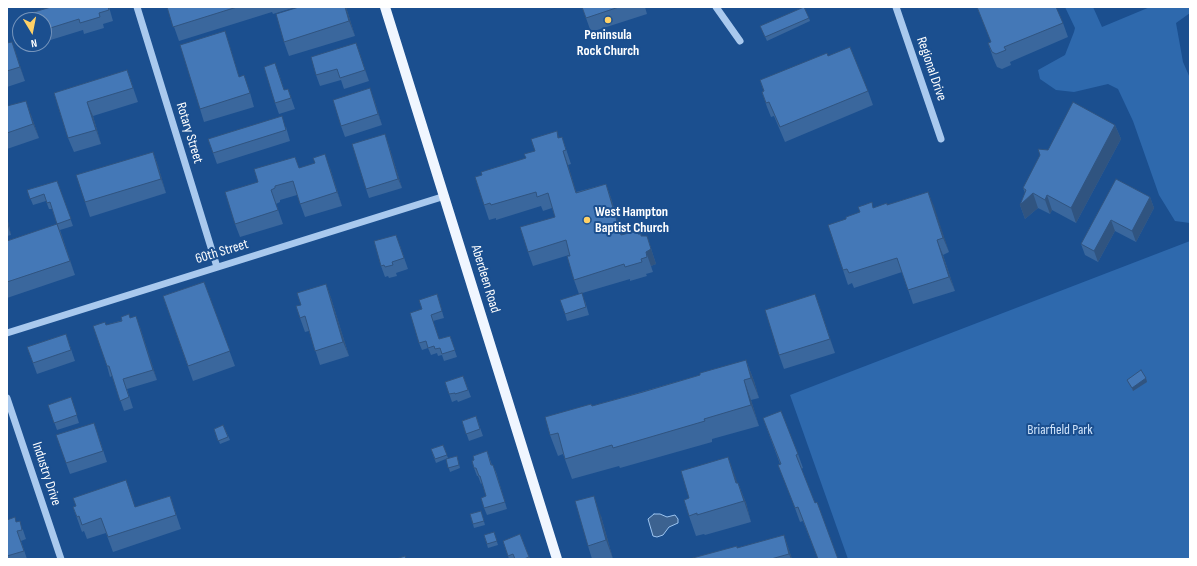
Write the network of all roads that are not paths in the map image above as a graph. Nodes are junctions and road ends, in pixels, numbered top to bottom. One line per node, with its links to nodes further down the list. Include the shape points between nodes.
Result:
1 (137, 7): 8 (street, Rotary Street)
2 (385, 7): 7 (main road, Aberdeen Road)
3 (716, 7): 5 (street)
4 (896, 7): 6 (street, Regional Drive)
5 (740, 42)
6 (941, 139)
7 (445, 196): 8 (street, 60th Street); 12 (main road, Aberdeen Road)
8 (217, 267): 9 (street, 60th Street)
9 (7, 334)
10 (7, 398): 11 (street, Industry Drive)
11 (61, 559)
12 (556, 559)

